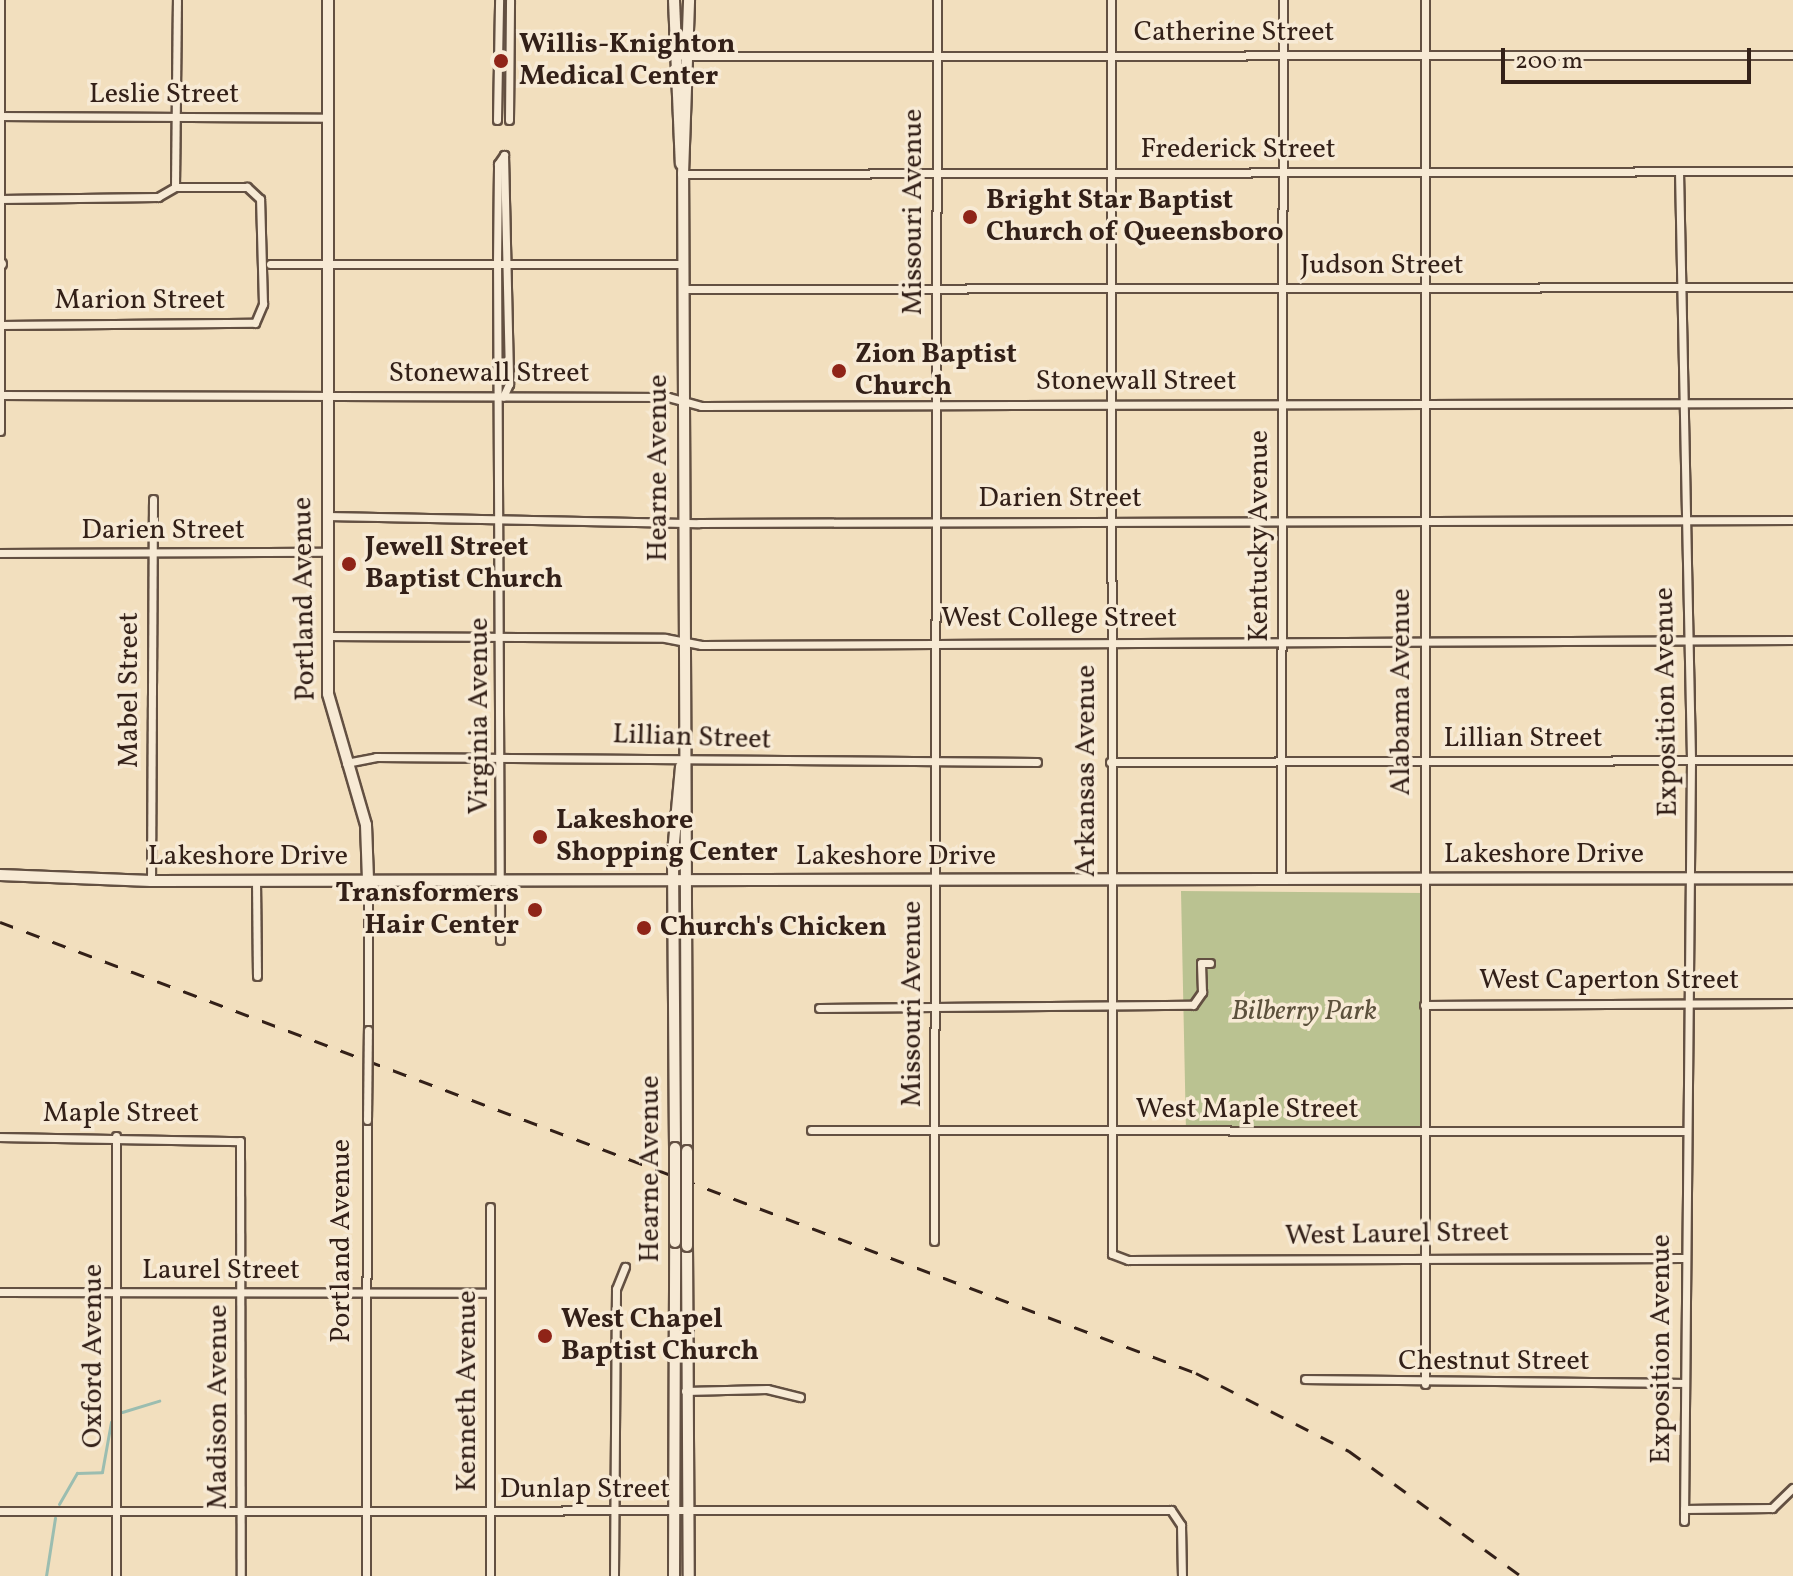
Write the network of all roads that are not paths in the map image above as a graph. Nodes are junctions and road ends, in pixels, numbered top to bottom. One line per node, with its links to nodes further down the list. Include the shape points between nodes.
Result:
1 (0, 0): 19 (street)
2 (177, 0): 20 (street)
3 (328, 0): 21 (main road, Portland Avenue)
4 (499, 0): 22 (street)
5 (510, 0): 23 (street)
6 (674, 0): 18 (main road, Hearne Avenue)
7 (689, 0): 16 (main road, Hearne Avenue)
8 (937, 0): 17 (street, Missouri Avenue)
9 (1111, 0): 12 (street, Arkansas Avenue)
10 (1283, 0): 13 (street, Kentucky Avenue)
11 (1425, 0): 14 (street, Alabama Avenue)
12 (1111, 55): 13 (street, Catherine Street); 17 (street, Catherine Street); 29 (street, Arkansas Avenue)
13 (1283, 55): 14 (street, Catherine Street); 24 (street, Kentucky Avenue)
14 (1426, 55): 15 (street, Catherine Street); 25 (street, Alabama Avenue)
15 (1793, 55)
16 (689, 56): 17 (street, Catherine Street); 18 (street, Catherine Street); 30 (main road, Hearne Avenue)
17 (937, 56): 28 (street, Missouri Avenue)
18 (675, 57): 30 (main road, Hearne Avenue)
19 (0, 116): 20 (street, Leslie Street); 32 (street)
20 (177, 117): 21 (street, Leslie Street); 31 (street)
21 (328, 118): 33 (main road, Portland Avenue)
22 (497, 120)
23 (509, 120)
24 (1281, 171): 25 (street, Frederick Street); 29 (street, Frederick Street); 42 (street, Kentucky Avenue)
25 (1425, 171): 26 (street, Frederick Street); 39 (street, Alabama Avenue)
26 (1679, 171): 27 (street, Frederick Street); 40 (street, Exposition Avenue)
27 (1793, 171)
28 (936, 172): 29 (street, Frederick Street); 30 (street, Frederick Street); 44 (street, Missouri Avenue)
29 (1111, 172): 45 (street, Arkansas Avenue)
30 (683, 174): 38 (main road, Hearne Avenue)
31 (175, 187): 32 (street, via 158,197); 46 (street, Marion Street, via 247,187 260,199 263,304 255,323)
32 (0, 199): 35 (street)
33 (327, 262): 34 (street); 36 (street); 48 (main road, Portland Avenue)
34 (497, 263): 37 (street); 37 (street, Virginia Avenue, via 498,164 504,155); 49 (street, Virginia Avenue)
35 (0, 264): 46 (street)
36 (270, 264)
37 (509, 264): 38 (street); 49 (street, Virginia Avenue)
38 (683, 264): 43 (main road, Hearne Avenue)
39 (1424, 287): 40 (street, Judson Street); 42 (street, Judson Street); 53 (street, Alabama Avenue)
40 (1679, 287): 41 (street, Judson Street); 54 (street, Exposition Avenue)
41 (1793, 287)
42 (1281, 288): 45 (street, Judson Street); 52 (street, Kentucky Avenue)
43 (683, 289): 44 (street, Judson Street); 50 (main road, Hearne Avenue)
44 (936, 289): 45 (street, Judson Street); 55 (street, Missouri Avenue)
45 (1110, 289): 56 (street, Arkansas Avenue)
46 (1, 325): 47 (street)
47 (0, 395): 48 (street, Stonewall Street); 57 (street)
48 (327, 396): 49 (street, Stonewall Street); 59 (main road, Portland Avenue)
49 (503, 397): 50 (street, Stonewall Street); 60 (street, Virginia Avenue)
50 (683, 401): 55 (street, Stonewall Street); 61 (main road, Hearne Avenue)
51 (1793, 403): 54 (street, Stonewall Street)
52 (1282, 404): 53 (street, Stonewall Street); 56 (street, Stonewall Street); 65 (street, Kentucky Avenue)
53 (1425, 404): 54 (street, Stonewall Street); 66 (street, Alabama Avenue)
54 (1683, 404): 62 (street, Exposition Avenue)
55 (936, 405): 56 (street, Stonewall Street); 67 (street, Missouri Avenue)
56 (1110, 405): 64 (street, Arkansas Avenue)
57 (0, 431)
58 (153, 499): 68 (street, Mabel Street)
59 (327, 516): 60 (street, Darien Street); 69 (main road, Portland Avenue)
60 (502, 516): 61 (street, Darien Street); 72 (street, Virginia Avenue)
61 (683, 520): 67 (street, Darien Street); 75 (main road, Hearne Avenue)
62 (1686, 520): 63 (street, Darien Street); 66 (street, Darien Street); 73 (street, Exposition Avenue)
63 (1793, 520)
64 (1109, 521): 65 (street, Darien Street); 67 (street, Darien Street); 76 (street, Arkansas Avenue)
65 (1282, 521): 66 (street, Darien Street); 77 (street, Kentucky Avenue)
66 (1425, 521): 78 (street, Alabama Avenue)
67 (936, 522): 79 (street, Missouri Avenue)
68 (152, 552): 69 (street, Darien Street); 70 (street, Darien Street); 98 (street, Mabel Street)
69 (327, 552): 71 (main road, Portland Avenue)
70 (0, 553)
71 (327, 636): 72 (street, West College Street); 89 (main road, Portland Avenue, via 331,718)
72 (502, 637): 75 (street, West College Street); 80 (street, Virginia Avenue)
73 (1690, 640): 74 (street, West College Street); 78 (street, West College Street); 84 (street, Exposition Avenue)
74 (1793, 640)
75 (682, 641): 79 (street, West College Street); 85 (main road, Hearne Avenue)
76 (1109, 641): 77 (street, West College Street); 79 (street, West College Street); 88 (street, Arkansas Avenue)
77 (1281, 641): 78 (street, West College Street); 82 (street, Kentucky Avenue)
78 (1424, 641): 83 (street, Alabama Avenue)
79 (935, 642): 86 (street, Missouri Avenue)
80 (502, 757): 85 (street, Lillian Street); 89 (street, Lillian Street); 100 (street, Virginia Avenue)
81 (1793, 760): 84 (street, Lillian Street)
82 (1281, 761): 83 (street, Lillian Street); 88 (street, Lillian Street); 97 (street, Kentucky Avenue)
83 (1424, 761): 84 (street, Lillian Street); 93 (street, Alabama Avenue)
84 (1691, 761): 91 (street, Exposition Avenue)
85 (682, 762): 86 (street, Lillian Street); 101 (main road, Hearne Avenue); 102 (main road, Hearne Avenue)
86 (935, 762): 87 (street, Lillian Street); 95 (street, Missouri Avenue)
87 (1037, 762)
88 (1110, 762): 96 (street, Arkansas Avenue)
89 (346, 763): 94 (main road, Portland Avenue, via 366,825)
90 (0, 875): 98 (main road, Lakeshore Drive)
91 (1689, 878): 92 (main road, Lakeshore Drive); 93 (main road, Lakeshore Drive); 108 (street, Exposition Avenue)
92 (1793, 878)
93 (1424, 879): 97 (main road, Lakeshore Drive); 111 (street, Alabama Avenue)
94 (368, 880): 99 (main road, Lakeshore Drive); 100 (main road, Lakeshore Drive); 131 (street, Portland Avenue, bridge)
95 (935, 880): 96 (main road, Lakeshore Drive); 102 (main road, Lakeshore Drive); 112 (street, Missouri Avenue)
96 (1109, 880): 97 (main road, Lakeshore Drive); 110 (street, Arkansas Avenue)
97 (1281, 880)
98 (151, 881): 99 (main road, Lakeshore Drive)
99 (256, 881): 105 (street)
100 (501, 881): 101 (main road, Lakeshore Drive); 103 (street, Virginia Avenue)
101 (673, 881): 102 (main road, Lakeshore Drive); 106 (main road, Hearne Avenue)
102 (688, 881): 107 (main road, Hearne Avenue)
103 (500, 940)
104 (1210, 963): 110 (street, via 1201,963 1200,1001)
105 (257, 976)
106 (672, 999): 107 (main road); 136 (main road, Hearne Avenue, bridge)
107 (688, 1000): 137 (main road, Hearne Avenue, bridge)
108 (1684, 1003): 109 (street, West Caperton Street); 111 (street, West Caperton Street); 116 (street, Exposition Avenue)
109 (1793, 1003)
110 (1109, 1005): 112 (street); 117 (street, Arkansas Avenue)
111 (1424, 1005): 115 (street, Alabama Avenue)
112 (935, 1006): 113 (street); 118 (street, Missouri Avenue)
113 (819, 1008)
114 (811, 1130): 118 (street, West Maple Street)
115 (1424, 1131): 116 (street, West Maple Street); 117 (street, West Maple Street); 125 (street, Alabama Avenue)
116 (1684, 1131): 126 (street, Exposition Avenue)
117 (1109, 1132): 118 (street, West Maple Street); 124 (street, Arkansas Avenue)
118 (935, 1133): 123 (street, Missouri Avenue)
119 (116, 1136): 120 (street, Maple Street); 121 (street, Maple Street); 129 (street, Oxford Avenue)
120 (0, 1137)
121 (240, 1141): 130 (street, Madison Avenue)
122 (490, 1207): 132 (street, Kenneth Avenue)
123 (934, 1241)
124 (1112, 1254): 125 (street, West Laurel Street, via 1128,1260)
125 (1425, 1257): 126 (street, West Laurel Street); 135 (street, Alabama Avenue)
126 (1684, 1258): 134 (street, Exposition Avenue)
127 (625, 1267): 145 (street, via 616,1289)
128 (0, 1292): 129 (street, Laurel Street)
129 (116, 1292): 130 (street, Laurel Street); 143 (street, Oxford Avenue)
130 (241, 1293): 131 (street, Laurel Street); 144 (street, Madison Avenue)
131 (367, 1293): 132 (street, Laurel Street); 147 (street, Portland Avenue)
132 (490, 1293): 148 (street, Kenneth Avenue)
133 (1305, 1379): 135 (street, Chestnut Street)
134 (1684, 1383): 135 (street, Chestnut Street); 140 (street, Exposition Avenue)
135 (1425, 1384)
136 (675, 1391): 137 (street); 146 (main road, Hearne Avenue)
137 (690, 1391): 138 (street, via 767,1389); 142 (main road, Hearne Avenue)
138 (800, 1397)
139 (1793, 1488): 140 (street, via 1772,1508)
140 (1684, 1509): 149 (street, Exposition Avenue)
141 (0, 1511): 143 (street, Dunlap Street)
142 (689, 1511): 146 (street, Dunlap Street); 156 (main road, Hearne Avenue); 157 (street, Dunlap Street, via 1171,1510 1181,1525)
143 (116, 1512): 144 (street, Dunlap Street); 150 (street, Oxford Avenue)
144 (241, 1512): 147 (street, Dunlap Street); 151 (street, Madison Avenue)
145 (614, 1512): 146 (street, Dunlap Street); 148 (street, Dunlap Street); 154 (street)
146 (674, 1512): 155 (main road, Hearne Avenue)
147 (366, 1513): 148 (street, Dunlap Street); 152 (street, Portland Avenue)
148 (490, 1513): 153 (street, Kenneth Avenue)
149 (1684, 1521)
150 (116, 1576)
151 (241, 1576)
152 (366, 1576)
153 (490, 1576)
154 (614, 1576)
155 (674, 1576)
156 (689, 1576)
157 (1182, 1576)

